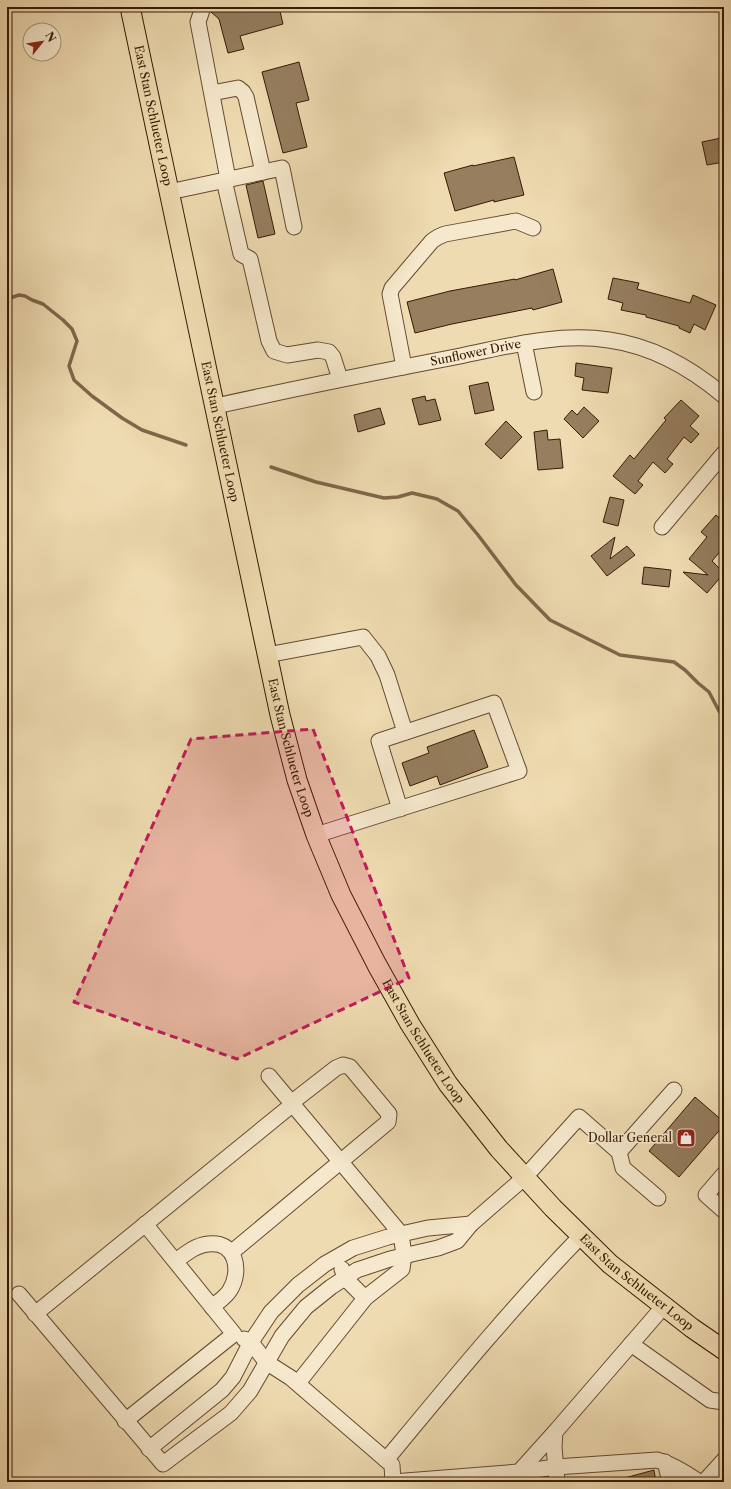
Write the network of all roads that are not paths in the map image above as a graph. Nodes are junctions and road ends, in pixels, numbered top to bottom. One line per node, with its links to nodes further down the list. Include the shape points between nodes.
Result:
1 (130, 7): 6 (main road, East Stan Schlueter Loop)
2 (202, 7): 3 (street, via 198,22)
3 (212, 93): 4 (street, via 232,88 238,88 243,92); 5 (street)
4 (263, 172): 5 (street); 7 (street, via 282,168)
5 (226, 180): 6 (street); 11 (street, via 241,254 250,259 269,341 274,351 287,354 318,350 329,352)
6 (169, 192): 14 (main road, East Stan Schlueter Loop)
7 (294, 227)
8 (533, 228): 10 (street, via 516,221 445,234 432,241 392,288 390,294)
9 (524, 343): 10 (street, Sunflower Drive); 12 (street); 13 (street, Sunflower Drive, via 581,337 636,346 664,356 690,370)
10 (404, 367): 11 (street, Sunflower Drive)
11 (340, 379): 14 (street, Sunflower Drive)
12 (534, 392)
13 (724, 396)
14 (216, 406): 17 (main road, East Stan Schlueter Loop)
15 (724, 453): 16 (street)
16 (662, 528)
17 (267, 655): 18 (street, via 364,637 378,656 387,675); 20 (main road, East Stan Schlueter Loop, via 297,780)
18 (406, 732): 19 (street, via 379,741); 19 (street, via 494,703 519,770)
19 (400, 809): 20 (street)
20 (316, 835): 27 (main road, East Stan Schlueter Loop, via 341,895 410,1024 448,1084)
21 (269, 1076): 23 (street)
22 (674, 1090): 24 (street)
23 (292, 1103): 25 (street); 25 (street, via 343,1065 350,1067 380,1102 389,1114 388,1122); 30 (street)
24 (619, 1152): 27 (street, via 579,1117); 28 (street, via 623,1168)
25 (341, 1163): 32 (street); 34 (street)
26 (724, 1174): 29 (street, via 706,1195)
27 (525, 1177): 31 (street); 33 (main road, East Stan Schlueter Loop)
28 (658, 1198)
29 (724, 1211)
30 (145, 1224): 37 (street); 43 (street)
31 (471, 1224): 32 (street, via 428,1228); 35 (street, via 457,1241)
32 (401, 1234): 35 (street); 36 (street, via 353,1248)
33 (581, 1236): 41 (main road, East Stan Schlueter Loop, via 610,1264); 54 (street, via 457,1374)
34 (232, 1252): 37 (street, via 221,1245 208,1244 188,1251); 42 (street, via 236,1266 235,1280 230,1292)
35 (404, 1255): 38 (street, via 357,1270); 40 (street, via 402,1270)
36 (338, 1257): 38 (street); 45 (street, via 298,1285 271,1312)
37 (176, 1261): 42 (street)
38 (345, 1278): 40 (street); 48 (street, via 306,1307 282,1336)
39 (19, 1294): 43 (street)
40 (366, 1297): 49 (street)
41 (664, 1306): 46 (street); 47 (main road, East Stan Schlueter Loop)
42 (212, 1307): 44 (street)
43 (35, 1314): 51 (street)
44 (234, 1334): 45 (street); 51 (street)
45 (251, 1342): 48 (street); 53 (street, via 233,1377 222,1390)
46 (631, 1344): 50 (street, via 710,1400); 52 (street)
47 (724, 1350)
48 (266, 1362): 49 (street); 53 (street, via 250,1391 231,1413 163,1464)
49 (298, 1383): 54 (street)
50 (724, 1403)
51 (126, 1421): 53 (street)
52 (555, 1432): 57 (street); 58 (street)
53 (149, 1449)
54 (386, 1460): 59 (street, via 392,1465)
55 (724, 1460): 63 (street)
56 (665, 1462): 57 (street, via 657,1460); 61 (street); 62 (street)
57 (556, 1467): 58 (street); 60 (street)
58 (519, 1472): 59 (street)
59 (393, 1482)
60 (557, 1482)
61 (670, 1482)
62 (699, 1482)
63 (704, 1482)

